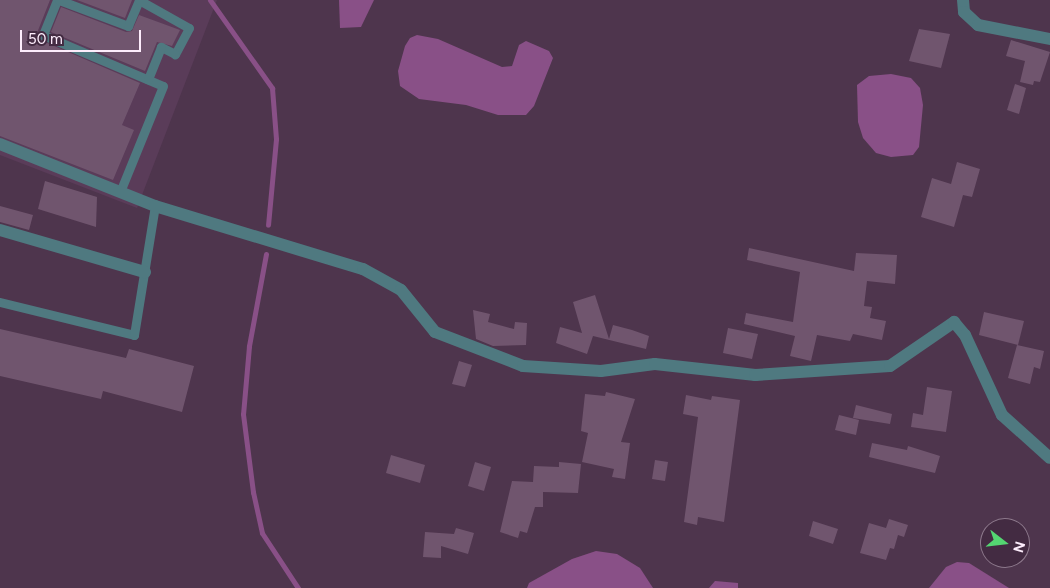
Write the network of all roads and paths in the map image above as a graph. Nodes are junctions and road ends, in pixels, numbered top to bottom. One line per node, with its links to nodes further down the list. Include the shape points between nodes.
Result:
1 (58, 0): 4 (lane, via 43,35); 4 (lane, via 128,26 139,0 189,28 176,54 161,48)
2 (963, 0): 3 (street, via 964,12 978,25)
3 (1050, 39)
4 (148, 80): 6 (lane, via 163,86)
5 (0, 144): 6 (street)
6 (120, 192): 7 (street)
7 (155, 206): 9 (lane); 11 (street, via 363,269 401,290 436,332 522,366 601,371 655,364 755,375 890,366 954,322 964,335 1002,415)
8 (0, 230): 9 (street)
9 (145, 272): 10 (lane, via 134,335)
10 (0, 302)
11 (1050, 458)

